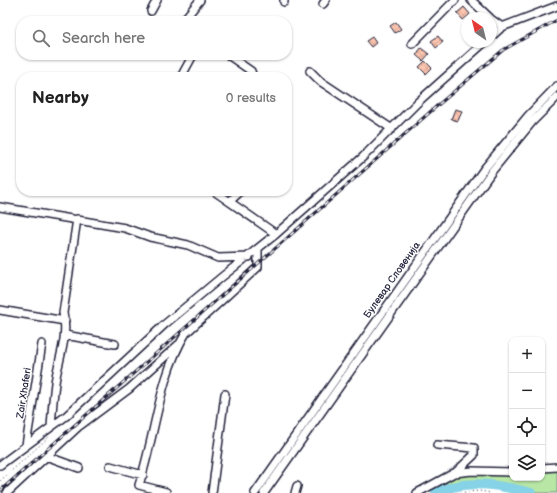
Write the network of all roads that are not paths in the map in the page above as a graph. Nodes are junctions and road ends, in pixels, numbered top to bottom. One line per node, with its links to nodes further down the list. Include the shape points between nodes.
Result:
1 (157, 0): 6 (street)
2 (200, 0): 8 (street)
3 (455, 0): 12 (street)
4 (471, 0): 7 (street)
5 (557, 6): 10 (street)
6 (151, 11)
7 (483, 12)
8 (188, 16)
9 (497, 24): 10 (street)
10 (502, 28): 11 (street)
11 (497, 32)
12 (412, 44)
13 (478, 48): 21 (street)
14 (190, 60): 17 (street)
15 (235, 60): 18 (street)
16 (310, 71): 21 (street, via 320,81)
17 (184, 72)
18 (251, 72)
19 (557, 86): 52 (street, Булевар Словенија, via 484,169)
20 (557, 97): 53 (street, Булевар Словенија, via 532,122 492,171)
21 (392, 129): 27 (street)
22 (222, 196): 24 (street)
23 (236, 196): 24 (street)
24 (230, 201): 27 (street)
25 (0, 207): 26 (street)
26 (77, 219): 29 (street, via 125,228 150,237 188,245 218,258); 31 (street, via 63,313)
27 (276, 234): 28 (street)
28 (258, 250): 29 (street); 35 (street, via 258,267 186,333)
29 (249, 257): 37 (street, via 166,324)
30 (0, 310): 31 (street)
31 (65, 321): 32 (street)
32 (65, 335): 34 (street); 37 (street, via 55,384)
33 (42, 344): 38 (street, Zair Xhaferi)
34 (115, 344)
35 (179, 344): 40 (street, via 129,389 78,427); 48 (street, via 158,408)
36 (225, 394): 51 (street)
37 (51, 427): 38 (street)
38 (26, 445): 41 (street)
39 (437, 445): 47 (street, via 474,448 472,458)
40 (46, 456): 44 (street); 50 (street)
41 (1, 463)
42 (110, 466): 48 (street)
43 (557, 467): 45 (street)
44 (79, 468)
45 (545, 468)
46 (509, 472): 47 (street)
47 (454, 473): 54 (street)
48 (143, 474): 49 (street, via 140,485)
49 (166, 492)
50 (7, 493)
51 (212, 493)
52 (255, 493)
53 (264, 493)
54 (417, 493)

